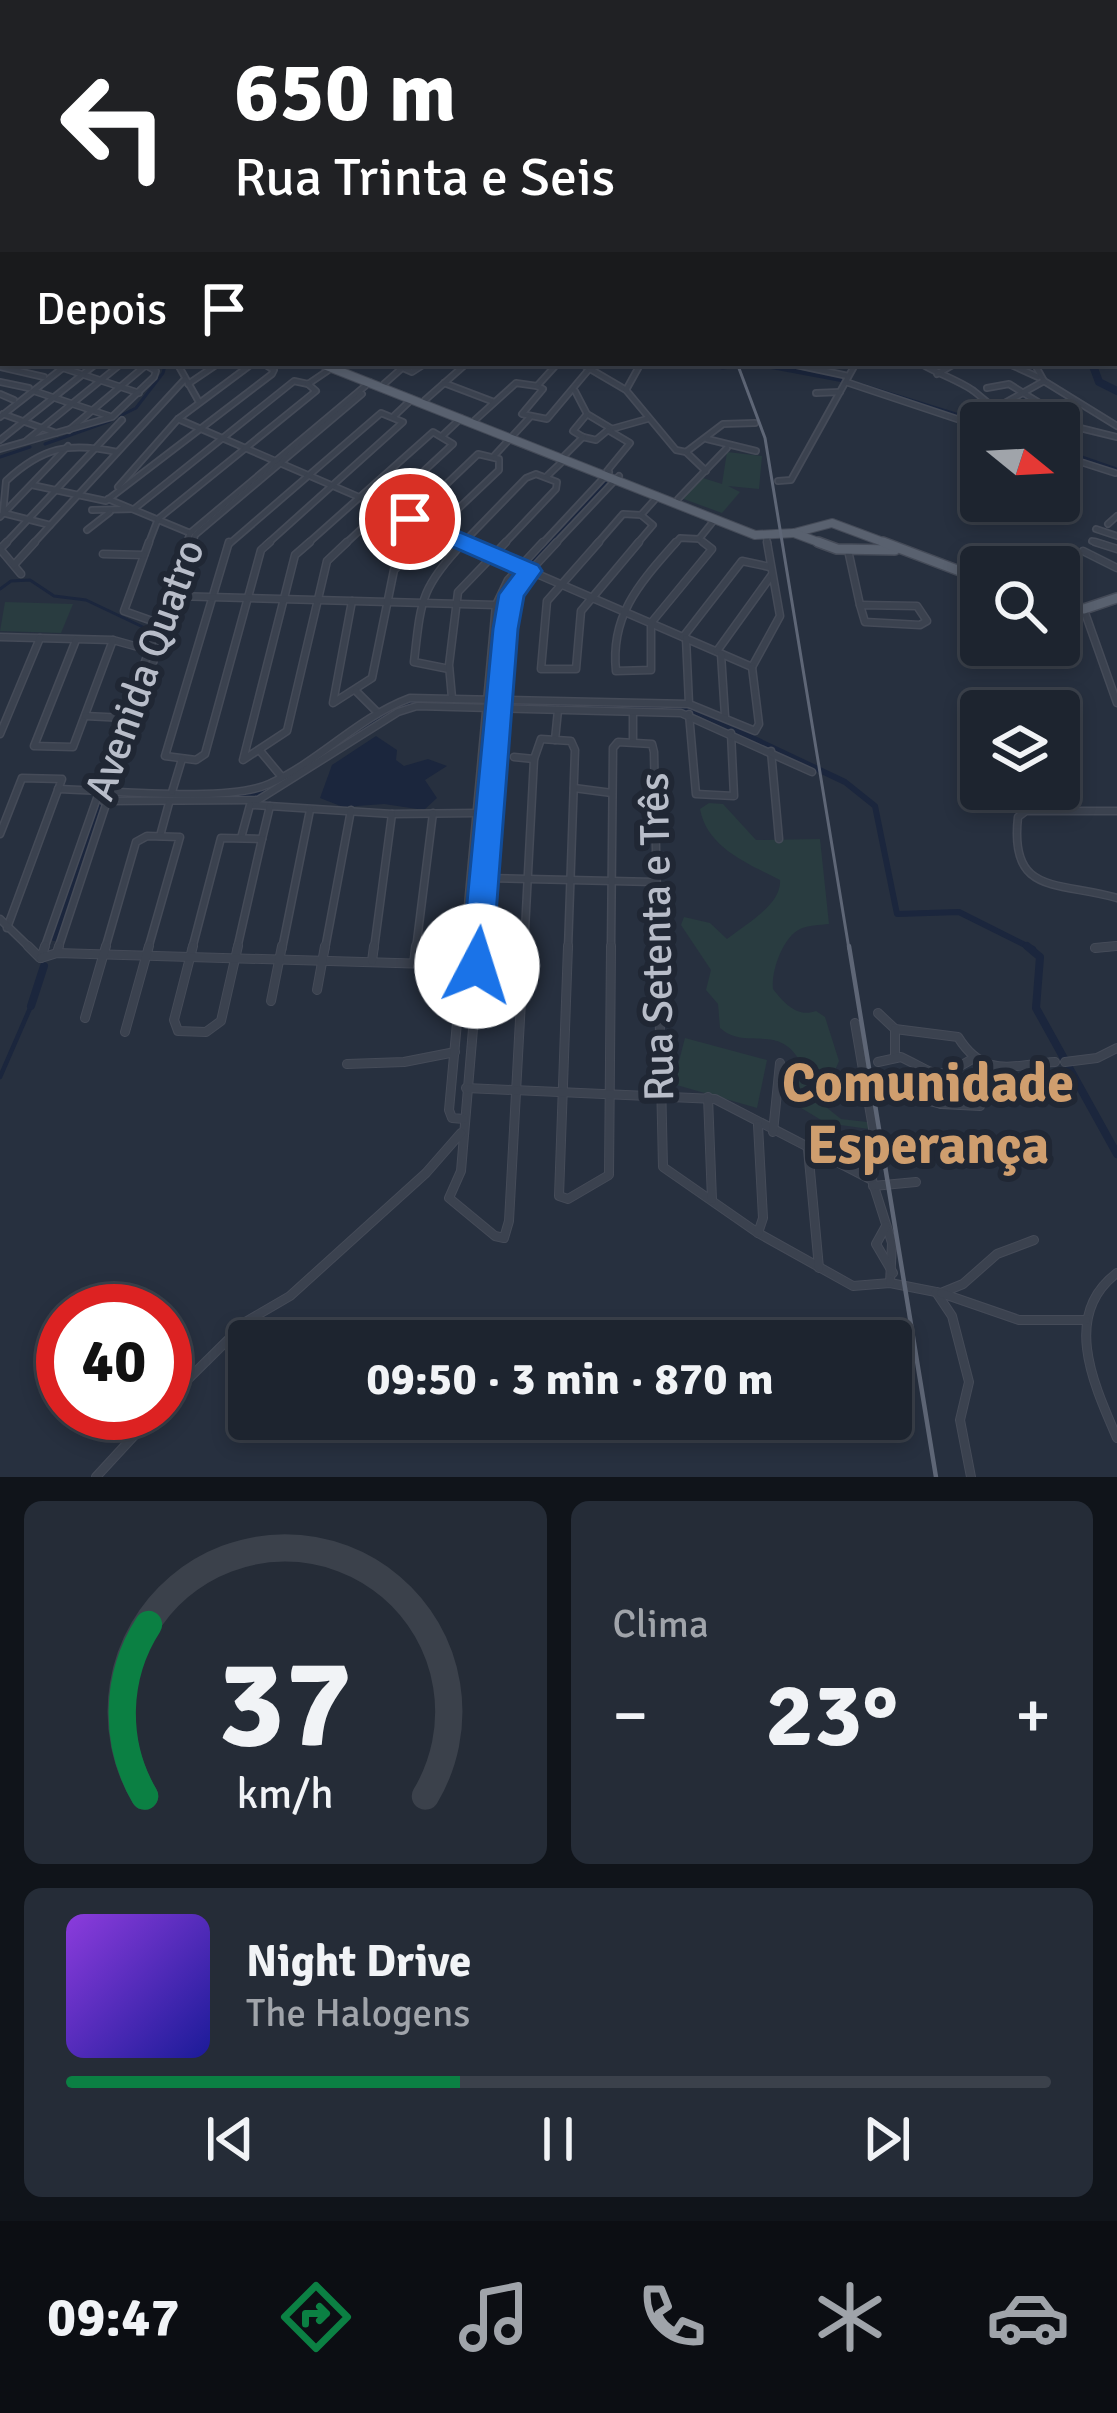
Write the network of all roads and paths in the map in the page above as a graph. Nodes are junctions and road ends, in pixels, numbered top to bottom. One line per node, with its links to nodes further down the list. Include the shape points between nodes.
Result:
1 (16, 366): 31 (street)
2 (63, 366): 30 (street); 43 (street)
3 (93, 366): 30 (street)
4 (118, 366): 34 (street)
5 (144, 366): 40 (street)
6 (149, 366): 48 (street, via 155,371)
7 (181, 366): 35 (street)
8 (214, 366): 35 (street)
9 (259, 366): 54 (street)
10 (266, 366): 76 (street, via 272,374)
11 (334, 366): 39 (street)
12 (337, 366): 37 (main road)
13 (398, 366): 27 (street)
14 (422, 366): 27 (street)
15 (460, 366): 52 (street)
16 (461, 366): 38 (street)
17 (554, 366): 41 (street)
18 (586, 366): 28 (street)
19 (639, 366): 44 (street)
20 (798, 366): 32 (street)
21 (854, 366): 32 (street)
22 (927, 366): 29 (street)
23 (934, 366): 29 (street)
24 (951, 366): 29 (street)
25 (1013, 366): 33 (street)
26 (1036, 366): 33 (street)
27 (402, 368): 37 (street, Avenida Quatro)
28 (590, 368): 44 (street); 45 (street)
29 (940, 372): 56 (street)
30 (82, 375): 34 (street); 51 (street)
31 (44, 377)
32 (847, 379): 46 (street); 68 (street)
33 (1043, 380): 47 (street); 74 (street)
34 (101, 381): 40 (street); 58 (street)
35 (186, 381): 54 (street); 73 (street)
36 (0, 382): 43 (street)
37 (376, 383): 52 (main road); 101 (street, Avenida Quatro)
38 (444, 383): 52 (street); 55 (street)
39 (308, 384): 85 (street, via 293,381); 94 (street, via 316,391)
40 (121, 387): 48 (street); 59 (street)
41 (540, 387): 55 (street, via 515,383); 65 (street, via 521,411)
42 (987, 388): 47 (street, via 1006,383)
43 (32, 390): 51 (street); 61 (street)
44 (626, 390): 67 (street)
45 (575, 391): 60 (street); 65 (street, via 547,419)
46 (840, 392): 49 (street); 108 (street, via 790,481)
47 (1022, 392): 57 (street); 79 (street)
48 (139, 393): 63 (street)
49 (816, 393)
50 (0, 394): 53 (street)
51 (55, 398): 58 (street); 71 (street)
52 (419, 399): 62 (street); 64 (main road); 70 (main road)
53 (14, 400)
54 (199, 402): 66 (street)
55 (494, 402): 70 (street)
56 (988, 402)
57 (1006, 402)
58 (73, 404): 59 (street); 75 (street)
59 (92, 411): 63 (street); 80 (street)
60 (587, 414): 77 (street); 83 (street, via 573,431)
61 (2, 416): 71 (street)
62 (394, 416): 105 (street, via 378,413); 110 (street, via 402,424)
63 (112, 417): 69 (street); 80 (street)
64 (461, 418): 81 (street); 82 (main road)
65 (530, 418): 82 (street)
66 (178, 419): 76 (street); 115 (street)
67 (646, 419): 77 (street); 97 (street)
68 (960, 419)
69 (122, 420): 73 (street); 91 (street)
70 (475, 420): 82 (main road)
71 (23, 421): 75 (street); 87 (street)
72 (755, 423): 86 (street, via 726,423)
73 (141, 424): 96 (street)
74 (1117, 426)
75 (42, 428): 80 (street); 89 (street)
76 (200, 429): 85 (street); 115 (street)
77 (610, 430): 83 (street, via 596,440); 106 (street, via 630,446)
78 (1080, 430): 79 (street)
79 (1086, 430): 84 (street)
80 (63, 434): 88 (street)
81 (442, 436): 113 (street, via 430,432); 117 (street, via 453,442)
82 (512, 436): 99 (street); 100 (main road)
83 (584, 437): 100 (street)
84 (1117, 437)
85 (223, 439): 94 (street); 118 (street)
86 (707, 439): 92 (street); 97 (street)
87 (0, 440)
88 (40, 440): 89 (street); 95 (street)
89 (23, 443): 93 (street)
90 (74, 443): 91 (street); 95 (street); 109 (street)
91 (94, 446): 96 (street); 111 (street)
92 (727, 448): 98 (street); 103 (street)
93 (0, 449)
94 (247, 449): 101 (street); 126 (street)
95 (42, 450): 121 (street, via 4,484)
96 (117, 452): 112 (street)
97 (686, 452): 103 (street)
98 (756, 452)
99 (494, 456): 127 (street, via 480,453); 133 (street, via 501,465)
100 (565, 457): 106 (main road); 107 (street)
101 (277, 462): 105 (street); 134 (street, Avenida Quatro); 157 (street, Avenida Quatro, via 195,535)
102 (1080, 462): 104 (street)
103 (706, 471): 116 (street)
104 (1115, 473)
105 (306, 474): 110 (street); 158 (street, via 233,536)
106 (611, 475): 114 (main road); 116 (main road); 152 (street)
107 (546, 477): 141 (street, via 533,474); 148 (street, via 558,484)
108 (778, 482)
109 (32, 484): 111 (street); 121 (street)
110 (331, 485): 113 (street); 160 (street, via 264,545)
111 (54, 490): 112 (street); 125 (street)
112 (77, 496): 115 (street); 129 (street)
113 (357, 496): 117 (street); 162 (street, via 295,555)
114 (658, 496): 122 (street); 123 (main road)
115 (107, 499): 118 (street)
116 (678, 499): 123 (main road)
117 (382, 508): 127 (street); 163 (street, via 332,555)
118 (134, 509): 120 (street); 126 (street)
119 (92, 510): 120 (street)
120 (110, 512): 132 (street)
121 (2, 515): 125 (street)
122 (641, 515): 156 (street, via 623,514); 159 (street, via 653,525)
123 (709, 515): 136 (main road); 138 (street)
124 (1117, 516): 128 (street)
125 (27, 519): 129 (street); 142 (street)
126 (158, 519): 134 (street); 149 (street)
127 (410, 519): 133 (street)
128 (1108, 524)
129 (50, 525): 150 (street)
130 (813, 528): 135 (main road); 139 (main road); 145 (main road, via 840,525)
131 (1096, 529): 137 (street)
132 (87, 530)
133 (436, 530): 141 (street); 165 (street, via 394,570)
134 (190, 533): 173 (street, Avenida Quatro)
135 (794, 533): 136 (main road); 139 (main road)
136 (767, 535): 154 (street)
137 (1117, 536)
138 (699, 539): 172 (street, via 680,538); 174 (street, via 712,549)
139 (813, 540): 144 (main road)
140 (1092, 541): 143 (street)
141 (464, 542): 148 (street); 166 (street, via 431,576)
142 (0, 549): 150 (street)
143 (1117, 549)
144 (848, 550): 145 (main road); 169 (street)
145 (906, 550): 153 (main road)
146 (1083, 550): 151 (street)
147 (103, 554): 149 (street)
148 (492, 554): 152 (street); 167 (street)
149 (144, 555): 173 (street, via 124,611)
150 (14, 566): 155 (street)
151 (1117, 568)
152 (525, 569): 156 (street); 168 (street, via 503,586); 188 (street, via 509,602)
153 (960, 571)
154 (771, 572): 177 (street, via 742,561); 182 (street); 183 (street, via 779,620)
155 (21, 574)
156 (561, 584): 159 (street); 159 (street, via 545,605 539,666 551,672 577,666 579,616)
157 (173, 596): 158 (street); 186 (street, Avenida Quatro)
158 (211, 597): 160 (street); 205 (street, via 165,756)
159 (591, 597): 172 (street)
160 (246, 598): 162 (street); 205 (street, via 202,756)
161 (1117, 598): 171 (main road)
162 (281, 599): 163 (street); 202 (street, via 243,760)
163 (316, 600): 164 (street); 202 (street, via 287,731)
164 (352, 601): 165 (street); 185 (street, via 332,701)
165 (386, 602): 166 (street); 185 (street, via 374,674)
166 (421, 603): 167 (street); 184 (street, via 415,664)
167 (456, 603): 168 (street); 184 (street)
168 (496, 604): 188 (street)
169 (860, 605): 169 (street, via 870,626 926,621 917,606)
170 (1080, 609): 171 (main road)
171 (1084, 609): 189 (street)
172 (620, 611): 174 (street); 174 (street, via 620,673 648,672)
173 (158, 623): 181 (street, Avenida Quatro)
174 (651, 623): 177 (street)
175 (2, 637): 176 (street); 180 (street)
176 (40, 638): 178 (street); 199 (street)
177 (685, 638): 182 (street); 190 (street)
178 (76, 640): 179 (street); 195 (street, via 34,746 73,747)
179 (112, 640): 181 (street); 195 (street)
180 (0, 647)
181 (149, 650): 186 (street, Avenida Quatro)
182 (719, 653): 183 (street); 197 (street)
183 (752, 667): 197 (street, via 757,730)
184 (449, 669): 187 (street)
185 (356, 691): 192 (street)
186 (139, 692): 196 (street, Avenida Quatro); 211 (street, Avenida Quatro)
187 (452, 698): 188 (street); 192 (street, via 410,698)
188 (493, 702): 190 (street); 191 (street); 216 (street, via 407,708); 222 (street); 229 (street)
189 (1117, 703)
190 (689, 704): 197 (street)
191 (557, 710): 193 (street); 200 (street)
192 (378, 712): 208 (street)
193 (633, 713): 194 (street); 201 (street)
194 (689, 715): 198 (street); 198 (street, via 696,794 734,796)
195 (85, 716): 196 (street)
196 (126, 718): 211 (street, Avenida Quatro)
197 (725, 718)
198 (731, 733): 203 (street)
199 (0, 734)
200 (555, 740): 206 (street, via 538,740); 209 (street, via 574,742)
201 (633, 742): 213 (street, Rua Setenta e Três, via 615,743); 233 (street, Rua Setenta e Três, via 652,744 654,752)
202 (261, 752): 208 (street)
203 (771, 752): 207 (street); 228 (street)
204 (514, 757): 206 (street)
205 (182, 759): 212 (street)
206 (534, 759): 230 (street)
207 (812, 772)
208 (281, 776): 212 (street, via 248,792)
209 (574, 788): 213 (street); 231 (street)
210 (58, 789): 211 (street); 224 (street, via 62,779 22,778); 236 (street)
211 (105, 790): 212 (street); 214 (street, Avenida Quatro)
212 (172, 792)
213 (613, 793): 232 (street)
214 (102, 801): 215 (street); 239 (street, Avenida Quatro); 244 (street, Avenida Quatro)
215 (169, 803): 216 (street); 225 (street)
216 (247, 804): 217 (street); 226 (street)
217 (270, 806): 218 (street); 227 (street)
218 (310, 810): 219 (street); 245 (street)
219 (351, 810): 223 (street); 246 (street)
220 (1117, 811): 234 (street, via 1026,811 1014,850 1024,872 1055,887)
221 (433, 813): 222 (street); 223 (street); 248 (street)
222 (477, 813): 249 (street)
223 (392, 814): 247 (street)
224 (0, 834)
225 (160, 836): 240 (street, via 136,842); 241 (street, via 180,837)
226 (241, 838): 227 (street); 242 (street, via 221,838)
227 (262, 839): 243 (street)
228 (779, 839)
229 (484, 878): 230 (street); 265 (street)
230 (527, 879): 231 (street); 266 (street)
231 (570, 880): 232 (street); 267 (street)
232 (614, 880): 233 (street); 268 (street)
233 (656, 882): 269 (street, Rua Setenta e Três)
234 (1117, 898)
235 (0, 919): 236 (street)
236 (7, 928): 244 (street)
237 (1117, 946): 238 (street)
238 (1095, 948)
239 (56, 953): 240 (street); 244 (street)
240 (103, 954): 241 (street); 253 (street)
241 (148, 955): 242 (street); 256 (street)
242 (192, 955): 243 (street); 243 (street, via 174,1020 182,1032 219,1025)
243 (237, 957): 245 (street)
244 (41, 958)
245 (280, 959): 246 (street); 251 (street)
246 (324, 960): 247 (street); 250 (street)
247 (372, 961): 248 (street)
248 (414, 963): 249 (street)
249 (463, 965): 258 (street)
250 (317, 990)
251 (271, 1001)
252 (878, 1013): 255 (street)
253 (85, 1018)
254 (855, 1023): 270 (street)
255 (895, 1029): 259 (street); 260 (street, via 958,1037)
256 (125, 1033)
257 (1117, 1048): 260 (street, via 1097,1058 991,1068)
258 (454, 1052): 263 (street); 274 (street, via 449,1115)
259 (896, 1056): 261 (street); 264 (street)
260 (974, 1058): 264 (street)
261 (878, 1062)
262 (780, 1063): 276 (street)
263 (347, 1064)
264 (930, 1076): 272 (street)
265 (466, 1088): 266 (street); 274 (street)
266 (516, 1090): 267 (street); 274 (street, via 503,1238 452,1202)
267 (563, 1090): 268 (street); 268 (street, via 562,1199 607,1178)
268 (612, 1092): 269 (street)
269 (659, 1094): 271 (street); 282 (street, Rua Setenta e Três, via 663,1167)
270 (866, 1096): 272 (street, via 910,1094); 278 (street)
271 (708, 1097): 275 (street); 282 (street)
272 (941, 1103): 273 (street)
273 (980, 1106)
274 (464, 1124): 292 (street, via 426,1173)
275 (758, 1124): 276 (street); 284 (street)
276 (773, 1132): 277 (street)
277 (808, 1149): 281 (street); 286 (street)
278 (875, 1150): 279 (street); 281 (street)
279 (932, 1156)
280 (916, 1182): 281 (street)
281 (872, 1183): 283 (street)
282 (712, 1200): 284 (street)
283 (886, 1226): 287 (street); 287 (street, via 876,1244)
284 (758, 1233): 286 (street)
285 (1034, 1240): 290 (street)
286 (818, 1268): 289 (street, via 853,1286)
287 (892, 1270): 289 (street)
288 (1117, 1273): 291 (street, via 1090,1296)
289 (895, 1284): 290 (street)
290 (939, 1293): 291 (street, via 1019,1319); 296 (street, via 969,1382 960,1420)
291 (1086, 1320): 293 (street, via 1095,1384)
292 (192, 1375)
293 (1117, 1438)
294 (130, 1440): 295 (street)
295 (96, 1477)
296 (971, 1477)

